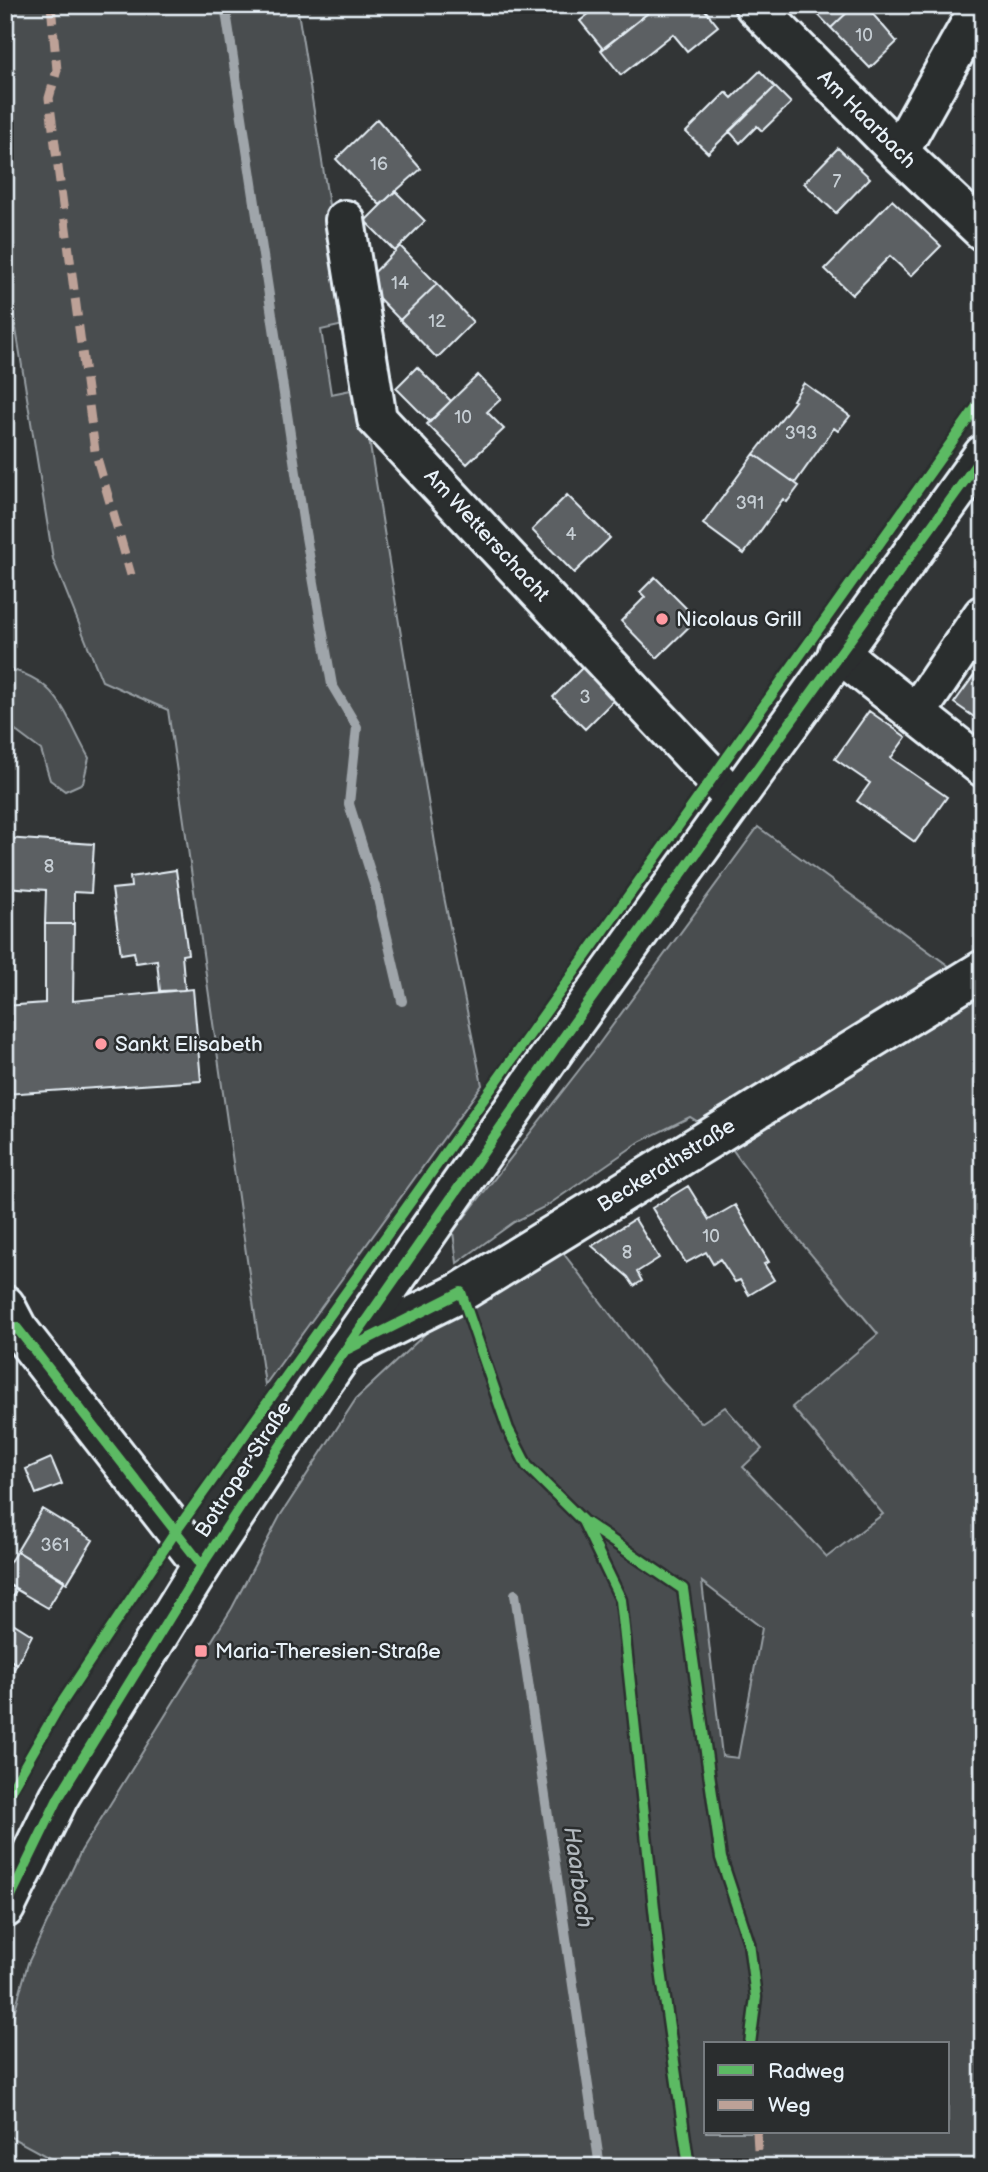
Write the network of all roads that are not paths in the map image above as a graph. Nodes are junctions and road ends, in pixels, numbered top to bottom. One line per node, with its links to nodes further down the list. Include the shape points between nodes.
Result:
1 (754, 5): 3 (street, Am Haarbach)
2 (981, 5): 3 (street)
3 (899, 152): 5 (street, Am Haarbach)
4 (345, 220): 11 (street, Am Wetterschacht, via 377,419)
5 (983, 231)
6 (983, 454): 8 (street, Bottroper Straße)
7 (983, 615): 9 (street)
8 (838, 652): 9 (street); 11 (street, Bottroper Straße)
9 (917, 712): 10 (street)
10 (983, 767)
11 (734, 799): 14 (street, Bottroper Straße)
12 (983, 970): 14 (street, Beckerathstraße, via 461,1292)
13 (9, 1323): 15 (street)
14 (345, 1350): 15 (street, Bottroper Straße)
15 (202, 1565): 16 (street, Bottroper Straße, via 59,1797)
16 (5, 1908)

